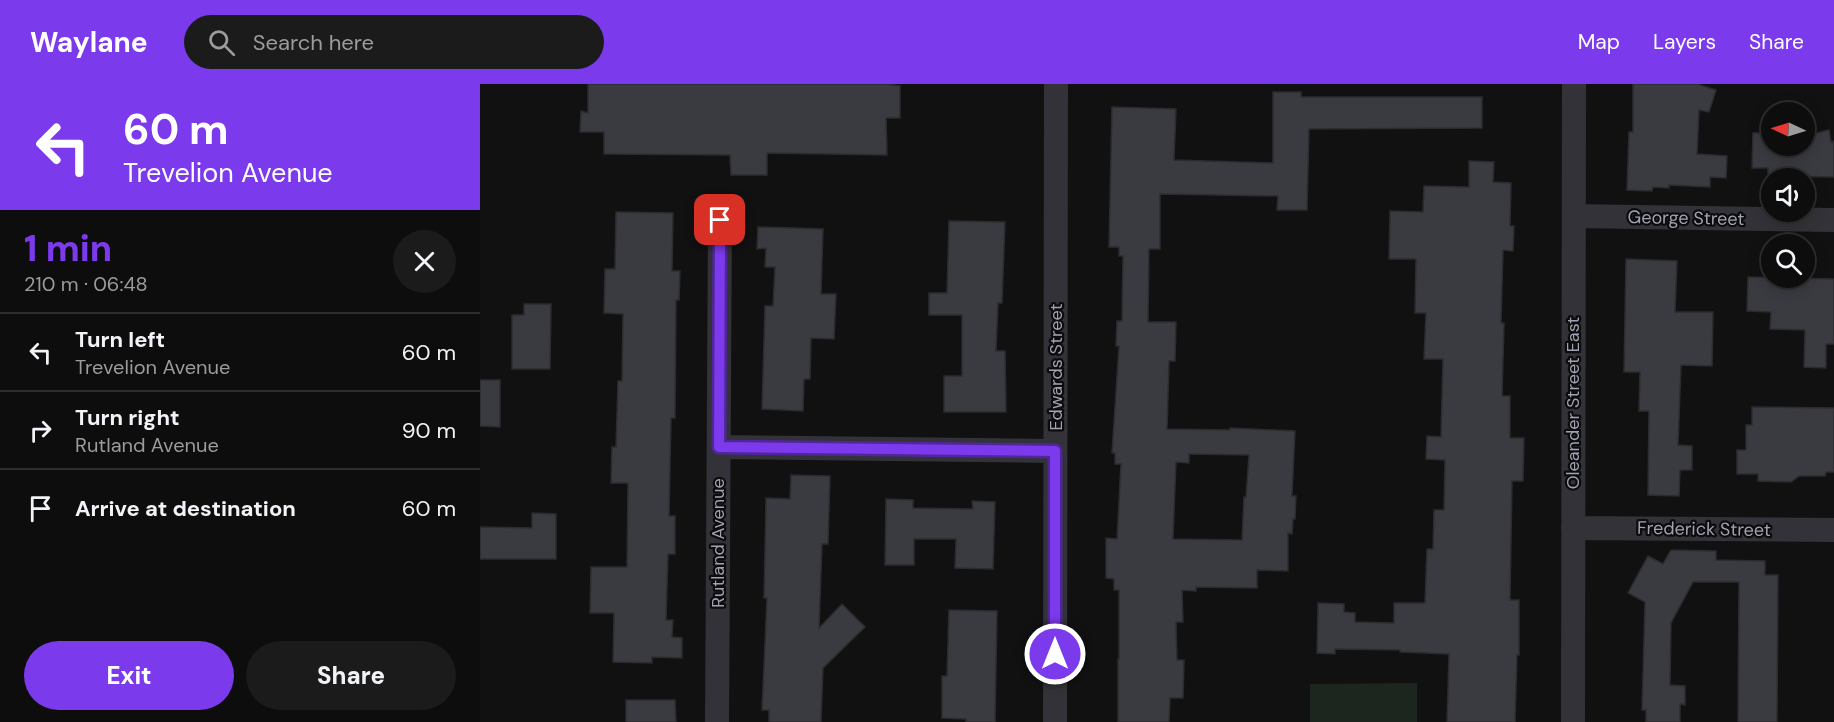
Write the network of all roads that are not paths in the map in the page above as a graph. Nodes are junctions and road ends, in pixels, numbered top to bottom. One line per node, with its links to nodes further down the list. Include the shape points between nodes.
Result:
1 (1056, 84): 7 (street, Edwards Street)
2 (1574, 84): 3 (street, Oleander Street East)
3 (1574, 216): 5 (street, George Street); 8 (street, Oleander Street East)
4 (720, 220): 6 (street, Rutland Avenue)
5 (1834, 220)
6 (719, 447): 7 (street); 10 (street, Rutland Avenue)
7 (1055, 451): 11 (street, Edwards Street)
8 (1573, 528): 9 (street, Frederick Street); 12 (street, Oleander Street East)
9 (1834, 530)
10 (717, 722)
11 (1055, 722)
12 (1573, 722)

